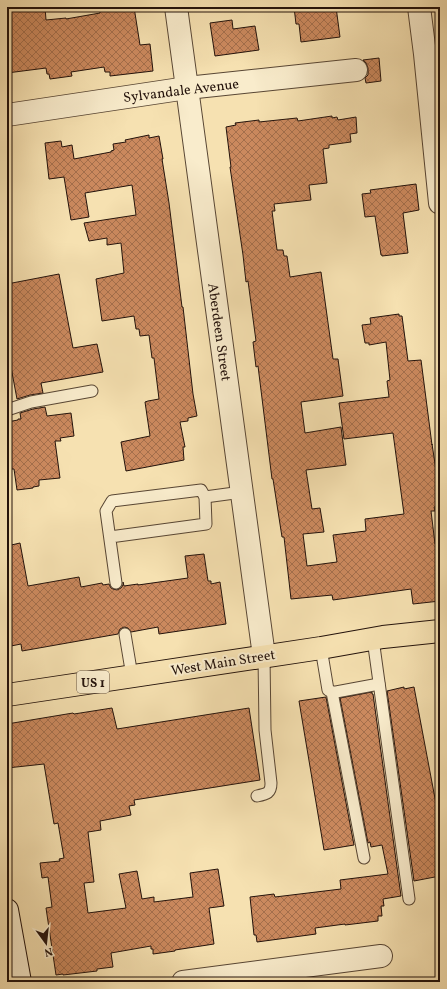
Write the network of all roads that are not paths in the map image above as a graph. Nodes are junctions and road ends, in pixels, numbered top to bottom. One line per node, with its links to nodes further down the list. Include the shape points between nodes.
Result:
1 (176, 7): 5 (street, Aberdeen Street)
2 (419, 7): 4 (street, via 425,54)
3 (356, 70): 5 (street, Sylvandale Avenue)
4 (434, 81): 7 (street)
5 (187, 88): 6 (street, Sylvandale Avenue); 10 (street, Aberdeen Street)
6 (7, 115)
7 (440, 202)
8 (92, 391): 9 (lane, via 31,402)
9 (7, 410)
10 (242, 492): 11 (lane); 18 (street, Aberdeen Street)
11 (205, 497): 12 (lane, via 206,524); 12 (lane, via 201,490 112,500 106,511)
12 (110, 537): 13 (lane)
13 (116, 583)
14 (440, 631): 16 (main road, West Main Street / US 1)
15 (125, 634): 19 (lane)
16 (373, 639): 17 (main road, West Main Street / US 1); 20 (lane)
17 (321, 648): 18 (main road, West Main Street / US 1); 21 (lane, via 328,690)
18 (264, 656): 19 (main road, West Main Street / US 1); 23 (lane, via 265,730 272,783 268,793)
19 (132, 676): 22 (main road, West Main Street / US 1)
20 (379, 684): 21 (lane); 25 (lane)
21 (332, 692): 24 (lane)
22 (7, 695)
23 (257, 796)
24 (364, 858)
25 (409, 899)
26 (7, 910): 28 (street)
27 (381, 956): 29 (street)
28 (20, 982)
29 (183, 982)

